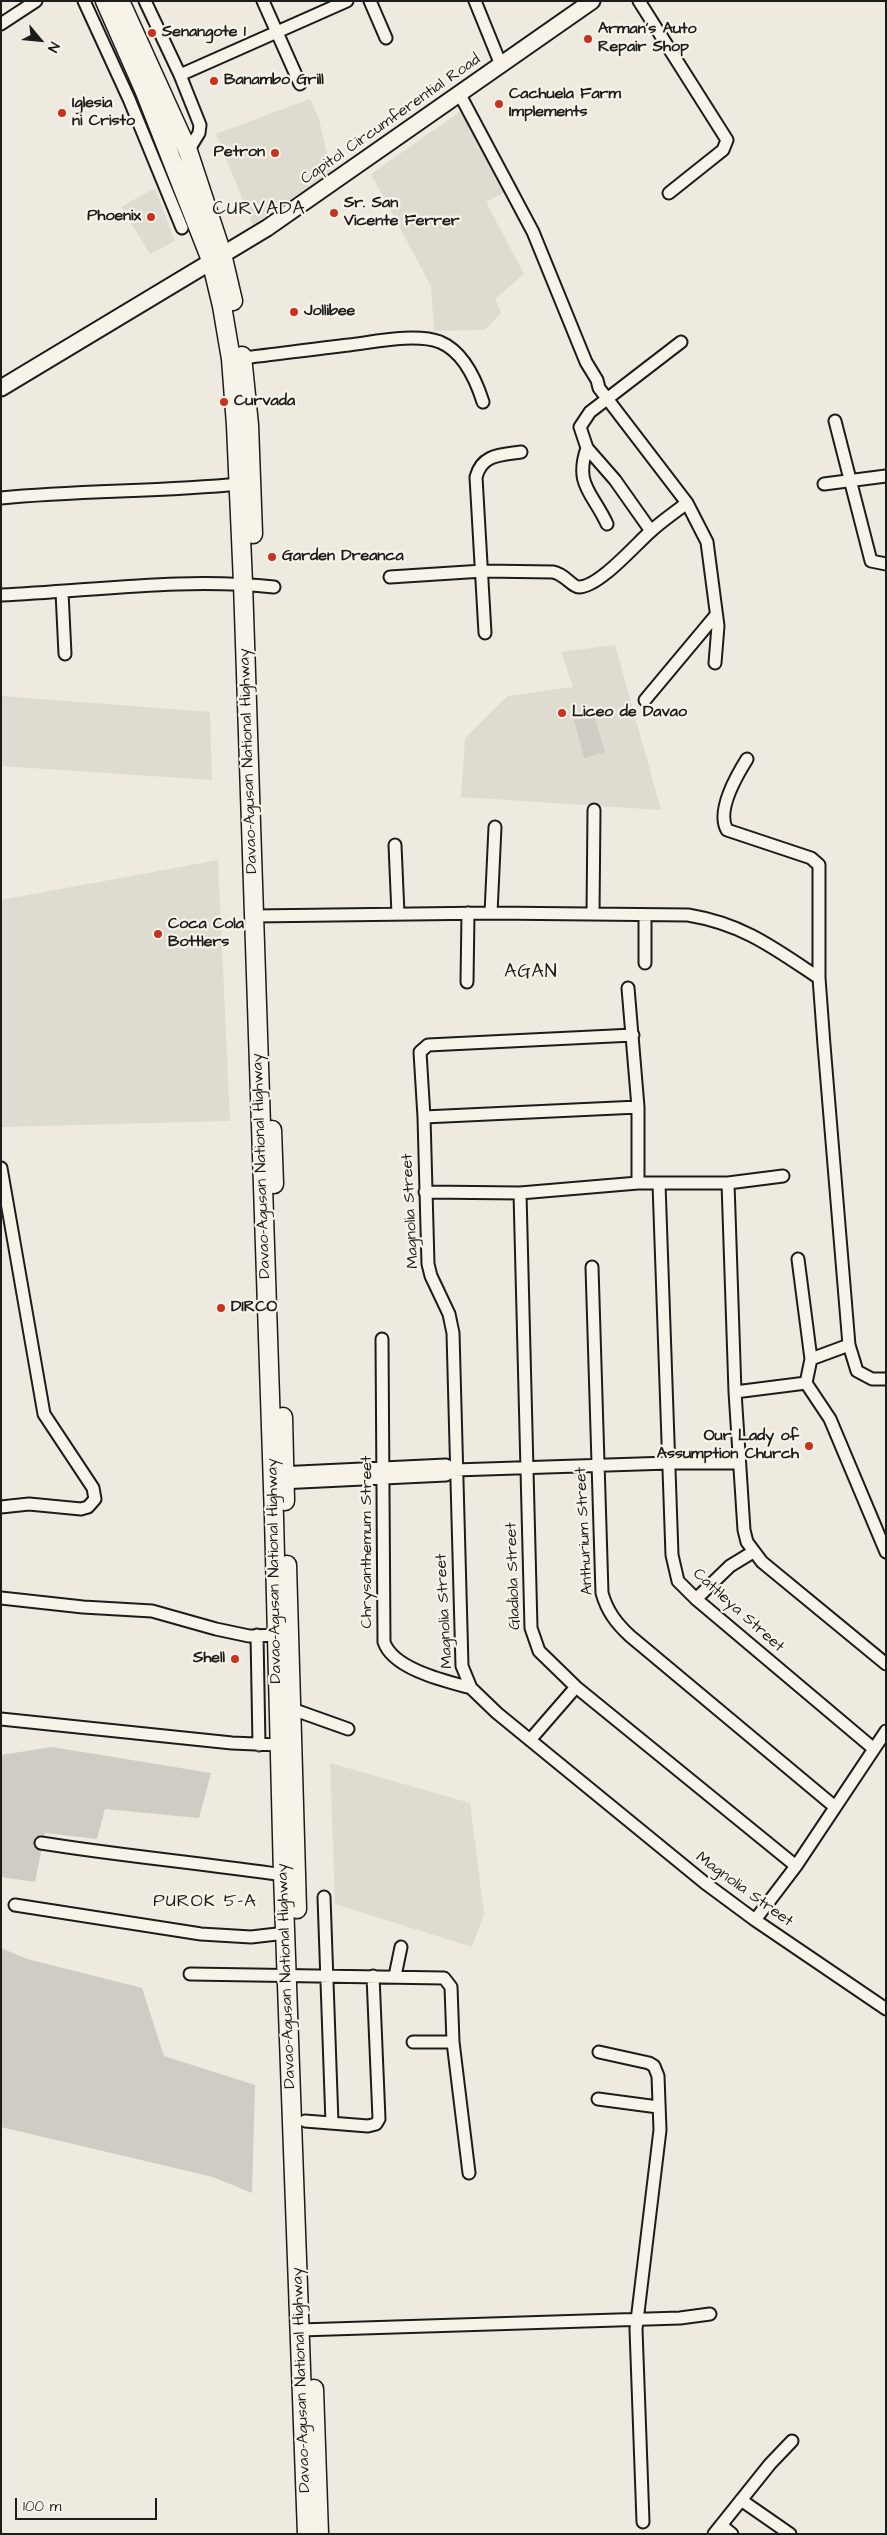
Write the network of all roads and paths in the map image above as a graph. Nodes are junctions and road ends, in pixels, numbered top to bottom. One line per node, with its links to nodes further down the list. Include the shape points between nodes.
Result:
1 (36, 1): 12 (street)
2 (84, 1): 21 (street)
3 (105, 1): 22 (highway, Davao-Agusan National Highway)
4 (120, 1): 19 (highway, Davao-Agusan National Highway)
5 (145, 1): 16 (street)
6 (263, 1): 13 (street)
7 (347, 1): 13 (street)
8 (370, 1): 14 (street)
9 (475, 1): 15 (street)
10 (639, 1): 20 (street, via 727,140 723,150)
11 (585, 4): 15 (main road, Capitol Circumferential Road)
12 (1, 24)
13 (276, 34): 16 (street); 17 (street)
14 (386, 38)
15 (501, 65): 18 (main road, Capitol Circumferential Road)
16 (180, 75): 19 (street, via 200,125)
17 (300, 84)
18 (459, 93): 22 (main road, Capitol Circumferential Road, via 267,228); 26 (street, via 533,232 586,362)
19 (188, 151): 22 (highway, Davao-Agusan National Highway)
20 (669, 193)
21 (182, 228)
22 (216, 257): 24 (highway, Davao-Agusan National Highway, via 234,303); 25 (main road, Capitol Circumferential Road); 33 (highway, Davao-Agusan National Highway, via 231,359)
23 (681, 342): 26 (street)
24 (242, 358): 27 (street, via 374,342 431,339 441,342 461,358); 42 (highway, Davao-Agusan National Highway, via 249,425)
25 (1, 388)
26 (608, 399): 29 (street, via 590,412 580,427); 36 (street)
27 (483, 402)
28 (835, 421): 32 (street)
29 (587, 448): 37 (street, via 581,464 584,482); 38 (street)
30 (521, 452): 40 (street, via 491,457 478,467)
31 (886, 476): 32 (street)
32 (849, 480): 34 (street); 39 (street, via 871,561)
33 (239, 484): 35 (street); 42 (highway, Davao-Agusan National Highway)
34 (824, 484)
35 (1, 498)
36 (687, 503): 38 (street); 46 (street, via 707,542)
37 (607, 524)
38 (652, 531): 40 (street, via 600,578 580,587 574,586 564,575 553,572)
39 (886, 564)
40 (483, 571): 41 (street); 47 (street)
41 (390, 577)
42 (249, 584): 43 (street); 44 (street, via 182,583); 59 (highway, Davao-Agusan National Highway)
43 (274, 587)
44 (62, 592): 45 (street); 48 (street)
45 (1, 595)
46 (716, 615): 49 (street); 50 (street)
47 (485, 633)
48 (65, 654)
49 (715, 663)
50 (644, 700)
51 (747, 759): 62 (street, via 730,791 724,826 731,833 816,860 819,873)
52 (594, 810): 58 (street)
53 (495, 827): 56 (street)
54 (395, 845): 57 (street)
55 (468, 913): 56 (street); 57 (street); 63 (street)
56 (491, 913): 58 (street)
57 (398, 914): 59 (street)
58 (593, 914): 60 (street)
59 (260, 916): 89 (highway, Davao-Agusan National Highway)
60 (645, 916): 61 (street); 62 (street, via 688,915 725,923 770,945)
61 (645, 963)
62 (820, 978): 78 (street)
63 (467, 982)
64 (628, 988): 65 (street)
65 (633, 1035): 66 (street); 67 (street, Magnolia Street, via 428,1045 420,1052)
66 (638, 1107): 67 (street); 70 (street)
67 (424, 1117): 73 (street, Magnolia Street)
68 (1, 1168): 90 (street, via 44,1414 95,1492 92,1503 81,1509 29,1504)
69 (783, 1176): 71 (street)
70 (638, 1183): 72 (street); 74 (street)
71 (728, 1183): 72 (street); 82 (street)
72 (659, 1184): 83 (street, Cattleya Street)
73 (425, 1192): 74 (street); 87 (street, Magnolia Street, via 430,1276 445,1303 453,1333)
74 (520, 1193): 86 (street, Gladiola Street)
75 (798, 1260): 79 (street)
76 (592, 1267): 85 (street, Anthurium Street)
77 (382, 1340): 88 (street, Chrysanthemum Street)
78 (849, 1346): 79 (street); 80 (street, via 857,1371 872,1379)
79 (811, 1359): 81 (street)
80 (886, 1379)
81 (806, 1383): 82 (street); 92 (street, via 830,1419)
82 (736, 1392): 84 (street)
83 (668, 1463): 84 (street); 85 (street); 94 (street, Cattleya Street, via 674,1568 678,1581)
84 (739, 1463): 91 (street, via 744,1530)
85 (598, 1467): 86 (street); 108 (street, Anthurium Street, via 602,1593 611,1615 630,1636)
86 (527, 1468): 87 (street); 98 (street, Gladiola Street, via 531,1628 539,1651)
87 (455, 1470): 88 (street, via 446,1475); 99 (street, Magnolia Street, via 462,1666)
88 (384, 1473): 89 (street); 99 (street, Chrysanthemum Street, via 384,1642 387,1650 404,1664 444,1681)
89 (279, 1478): 96 (highway, Davao-Agusan National Highway)
90 (1, 1506)
91 (753, 1552): 94 (street, via 730,1566); 97 (street)
92 (886, 1552)
93 (1, 1598): 95 (street, via 152,1611 216,1629)
94 (696, 1600): 107 (street, Cattleya Street)
95 (257, 1635): 96 (street); 105 (street)
96 (283, 1635): 100 (highway, Davao-Agusan National Highway); 106 (highway, Davao-Agusan National Highway)
97 (886, 1664)
98 (576, 1686): 104 (street); 110 (street, Gladiola Street)
99 (471, 1688): 104 (street, Magnolia Street)
100 (292, 1709): 102 (street); 118 (highway, Davao-Agusan National Highway)
101 (1, 1720): 105 (street)
102 (348, 1729)
103 (886, 1731): 107 (street)
104 (530, 1740): 114 (street, Magnolia Street)
105 (260, 1745): 106 (street)
106 (279, 1745): 111 (highway, Davao-Agusan National Highway)
107 (874, 1749): 108 (street)
108 (835, 1807): 110 (street)
109 (41, 1844): 111 (street)
110 (796, 1866): 114 (street)
111 (283, 1875): 115 (highway, Davao-Agusan National Highway)
112 (324, 1897): 119 (street)
113 (14, 1905): 115 (street, via 201,1934 251,1938)
114 (755, 1920): 122 (street, Magnolia Street)
115 (286, 1933): 118 (highway, Davao-Agusan National Highway)
116 (400, 1947): 121 (street)
117 (190, 1974): 118 (street)
118 (293, 1976): 119 (street); 128 (highway, Davao-Agusan National Highway); 133 (highway, Davao-Agusan National Highway)
119 (326, 1976): 120 (street); 129 (street)
120 (373, 1976): 121 (street); 129 (street, via 379,2119 376,2124 368,2126)
121 (395, 1976): 124 (street, via 437,1977 448,1981)
122 (886, 2009)
123 (413, 2042): 124 (street)
124 (453, 2042): 130 (street)
125 (599, 2052): 127 (street, via 654,2066 658,2076)
126 (598, 2099): 127 (street)
127 (658, 2107): 132 (street, via 660,2143)
128 (305, 2121): 129 (street); 133 (highway, Davao-Agusan National Highway)
129 (332, 2123)
130 (469, 2173)
131 (710, 2314): 132 (street)
132 (636, 2320): 133 (street); 136 (street)
133 (306, 2329): 138 (highway, Davao-Agusan National Highway); 139 (highway, Davao-Agusan National Highway)
134 (792, 2441): 135 (street)
135 (741, 2500): 137 (street); 141 (street)
136 (643, 2522)
137 (717, 2529): 140 (street)
138 (307, 2534)
139 (319, 2534)
140 (732, 2534)
141 (790, 2534)

